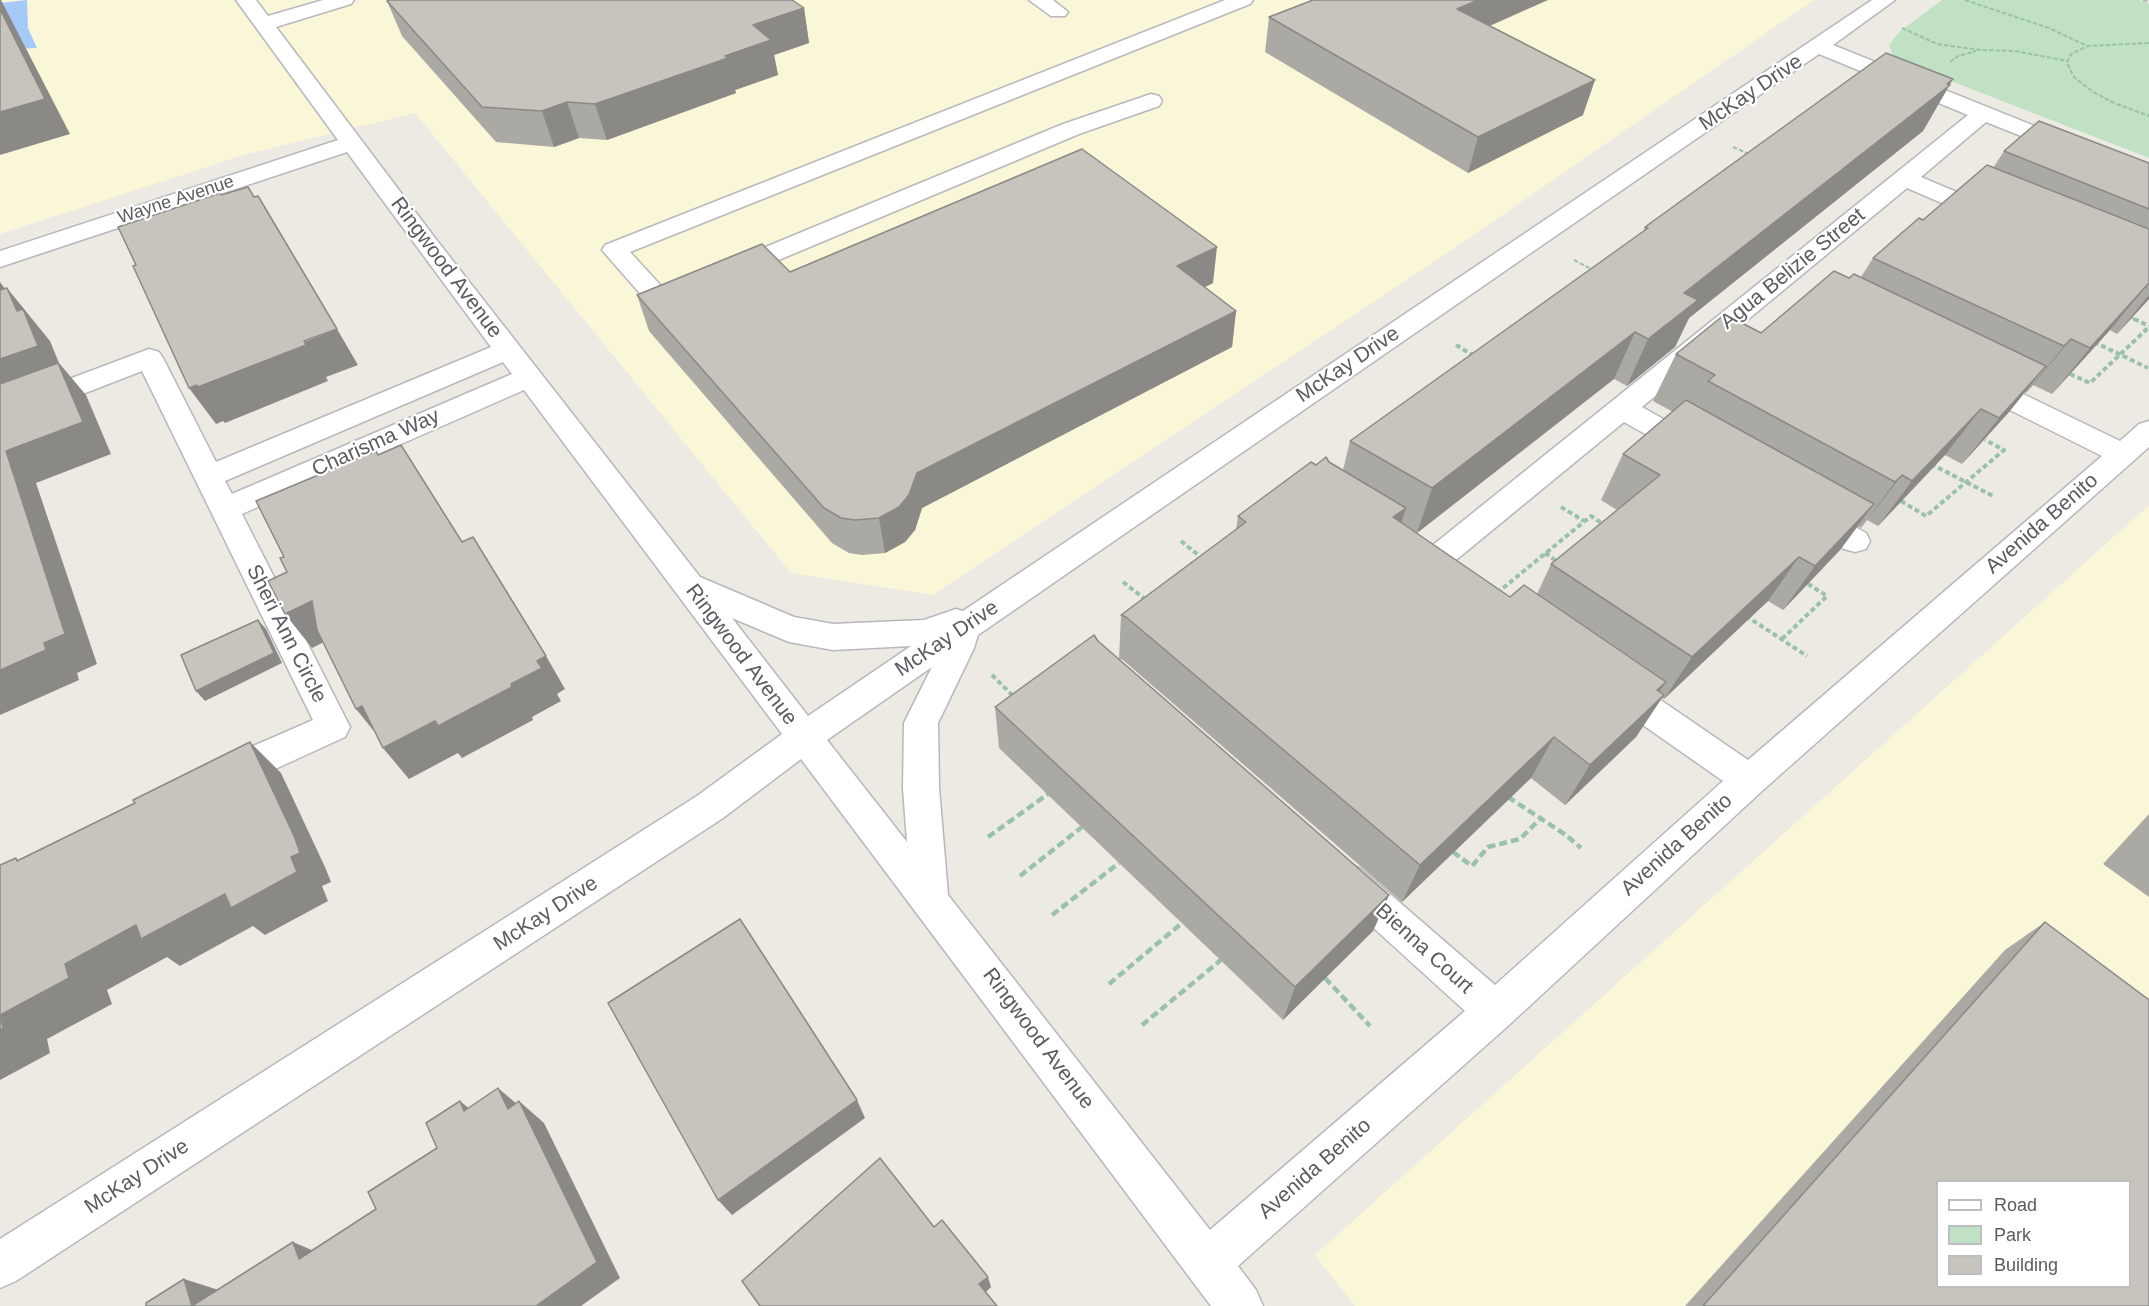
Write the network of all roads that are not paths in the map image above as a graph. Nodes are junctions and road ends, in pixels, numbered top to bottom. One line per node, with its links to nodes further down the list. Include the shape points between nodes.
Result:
1 (246, 0): 7 (street, Ringwood Avenue)
2 (345, 0): 7 (street)
3 (1039, 0): 6 (street)
4 (1243, 0): 9 (street, via 614,250 660,300 1071,129)
5 (1885, 0): 8 (street, McKay Drive)
6 (1058, 12)
7 (263, 24): 11 (street, Ringwood Avenue)
8 (1819, 47): 10 (street); 32 (street, McKay Drive)
9 (1151, 101)
10 (1984, 113): 12 (street, Agua Belizie Street); 13 (street)
11 (353, 143): 15 (street, Wayne Avenue); 16 (street, Ringwood Avenue)
12 (1904, 178): 14 (street); 19 (street, Agua Belizie Street, via 1787,288)
13 (2149, 180)
14 (2008, 222)
15 (0, 259)
16 (508, 350): 18 (street, Ringwood Avenue); 24 (street, Charisma Way)
17 (1956, 372): 22 (street)
18 (529, 377): 26 (street, Charisma Way); 30 (street, Ringwood Avenue)
19 (1622, 408): 23 (street); 29 (street, Agua Belizie Street)
20 (0, 416): 24 (street, Sheri Ann Circle, via 149,358)
21 (2149, 431): 22 (street, Avenida Benito)
22 (2122, 454): 36 (street, Avenida Benito)
23 (1713, 460)
24 (208, 477): 26 (street, Sheri Ann Circle)
25 (1784, 500): 27 (street)
26 (224, 510): 37 (street, Sheri Ann Circle, via 333,727)
27 (1855, 541)
28 (1406, 544): 29 (street)
29 (1434, 561): 31 (street)
30 (689, 586): 32 (street, via 789,629 833,637 924,633); 35 (street, Ringwood Avenue)
31 (1489, 600)
32 (991, 609): 33 (street, McKay Drive)
33 (963, 628): 35 (street, McKay Drive); 39 (street, via 958,648 921,723)
34 (1593, 671): 36 (street)
35 (804, 738): 39 (street, Ringwood Avenue); 42 (street, McKay Drive, via 710,807 555,909)
36 (1749, 780): 40 (street, Avenida Benito)
37 (194, 789)
38 (1326, 862): 40 (street, Bienna Court)
39 (929, 897): 41 (street, Ringwood Avenue)
40 (1495, 1011): 41 (street, Avenida Benito)
41 (1208, 1262): 43 (street, Ringwood Avenue)
42 (0, 1265)
43 (1240, 1306)

